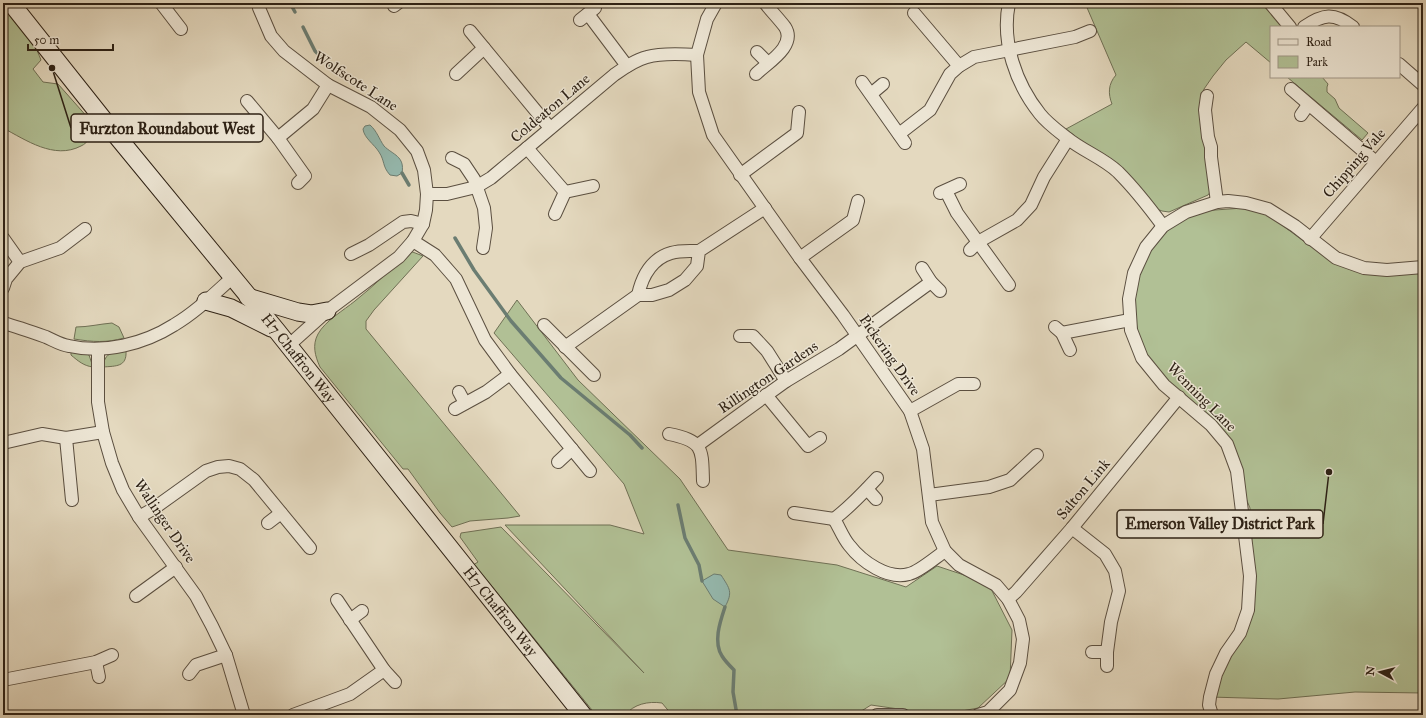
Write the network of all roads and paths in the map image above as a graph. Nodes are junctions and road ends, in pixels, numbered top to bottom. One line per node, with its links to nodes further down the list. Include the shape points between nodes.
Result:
1 (11, 3): 69 (street, H7 Chaffron Way)
2 (161, 3): 13 (street)
3 (258, 3): 28 (street, Wolfscote Lane, via 271,36 284,51)
4 (716, 3): 19 (street, Pickering Drive, via 707,19)
5 (764, 3): 20 (street, via 786,29 788,41 782,51)
6 (1009, 3): 17 (street)
7 (1270, 3): 10 (street)
8 (914, 13): 23 (street, via 922,32)
9 (588, 14): 22 (street)
10 (1289, 26)
11 (1306, 26): 12 (street, via 1331,15 1345,20)
12 (1352, 26)
13 (181, 29)
14 (470, 31): 16 (street)
15 (1090, 31): 17 (street, via 1077,42)
16 (484, 48): 24 (street); 38 (street)
17 (1009, 50): 23 (street, via 974,57); 40 (street, via 1020,83 1040,115)
18 (757, 52): 20 (street)
19 (697, 55): 22 (street, Coldeaton Lane, via 647,57); 44 (street, Pickering Drive, via 700,92 713,135)
20 (768, 63): 25 (street)
21 (1400, 65): 29 (street)
22 (627, 66): 38 (street, Coldeaton Lane)
23 (959, 66): 31 (street, via 950,74 930,110 902,139)
24 (456, 74)
25 (756, 74)
26 (862, 82): 31 (street)
27 (883, 84): 31 (street)
28 (328, 85): 39 (street, via 313,109); 50 (street, Wolfscote Lane, via 371,107 400,130 417,151 424,170)
29 (1423, 85)
30 (1291, 89): 34 (street)
31 (871, 94)
32 (1207, 96): 52 (street, via 1204,110)
33 (247, 100): 39 (street)
34 (1308, 105): 37 (street); 43 (street)
35 (1423, 108): 43 (street, Chipping Vale)
36 (799, 112): 44 (street, via 797,133)
37 (1300, 115)
38 (550, 128): 41 (street, Coldeaton Lane)
39 (278, 138): 45 (street, via 305,176)
40 (1068, 139): 56 (street, via 1117,171); 61 (street, via 1044,177 1032,205 1016,220)
41 (527, 148): 48 (street, Coldeaton Lane); 49 (street)
42 (452, 158): 48 (street, via 464,164)
43 (1376, 162): 59 (street, Chipping Vale)
44 (740, 174): 53 (street, Pickering Drive)
45 (298, 183)
46 (960, 184): 61 (street, via 942,192 958,213)
47 (593, 186): 49 (street)
48 (476, 187): 50 (street, Coldeaton Lane, via 447,194); 62 (street, via 484,208 486,228)
49 (565, 192): 54 (street)
50 (427, 194): 55 (street, Wolfscote Lane)
51 (858, 201): 65 (street, via 853,220)
52 (1217, 202): 56 (street, Wenning Lane, via 1186,212); 59 (street, Wenning Lane, via 1245,208 1268,209)
53 (765, 208): 63 (street); 65 (street, Pickering Drive)
54 (555, 214)
55 (423, 224): 60 (street, Wolfscote Lane); 64 (street, via 402,222)
56 (1163, 226): 78 (street, Wenning Lane, via 1146,247 1134,273 1129,299)
57 (85, 229): 66 (street, via 60,248)
58 (3, 238): 66 (street)
59 (1310, 239): 67 (street, Wenning Lane, via 1336,258 1364,268 1387,270)
60 (413, 241): 77 (street, Wolfscote Lane, via 399,257); 88 (street, via 435,255 456,279 485,340)
61 (974, 246): 71 (street)
62 (483, 248)
63 (699, 251): 74 (street, via 697,266 685,280 669,290 652,295); 74 (street, via 670,253 658,260 647,271)
64 (352, 254)
65 (800, 258): 82 (street, Pickering Drive)
66 (20, 262): 72 (street, via 6,279)
67 (1423, 267)
68 (922, 268): 70 (street)
69 (233, 277): 75 (street, H7 Chaffron Way); 76 (street)
70 (931, 282): 73 (street); 82 (street, Rillington Gardens)
71 (1009, 284)
72 (3, 288)
73 (940, 292)
74 (638, 295): 85 (street)
75 (248, 297): 77 (street, via 298,312 311,314); 81 (street, H7 Chaffron Way)
76 (206, 301): 81 (street, via 231,308); 86 (street, via 174,325 152,337 127,346)
77 (327, 311): 84 (street, Wolfscote Lane)
78 (1130, 320): 87 (street, via 1059,330); 94 (street, Wenning Lane, via 1131,330 1142,358 1164,385)
79 (3, 323): 86 (street, via 68,346)
80 (544, 325): 85 (street)
81 (277, 331): 84 (street, H7 Chaffron Way)
82 (857, 335): 90 (street, Rillington Gardens); 95 (street, Pickering Drive)
83 (740, 336): 90 (street, via 753,336 767,351)
84 (288, 346): 139 (street, H7 Chaffron Way)
85 (566, 347): 89 (street)
86 (98, 349): 96 (street, Wallinger Drive, via 98,402)
87 (1070, 350)
88 (510, 374): 92 (street, via 486,392 460,406); 102 (street)
89 (594, 375)
90 (786, 381): 93 (street, Rillington Gardens)
91 (974, 384): 95 (street, via 958,384)
92 (459, 392)
93 (766, 395): 99 (street, via 808,446); 101 (street, Rillington Gardens)
94 (1179, 397): 117 (street, Salton Link); 143 (street, Wenning Lane, via 1206,420 1227,444 1235,464 1250,576 1248,610 1240,633 1216,674 1209,705)
95 (910, 411): 109 (street, Pickering Drive, via 923,449)
96 (103, 432): 98 (street); 113 (street, Wallinger Drive, via 123,490)
97 (669, 434): 101 (street, via 686,437)
98 (66, 438): 100 (street, via 42,434); 111 (street)
99 (820, 438)
100 (3, 443)
101 (698, 446): 107 (street, via 702,456)
102 (572, 449): 104 (street); 105 (street)
103 (1037, 455): 109 (street, via 1014,484)
104 (558, 462)
105 (590, 471)
106 (877, 478): 108 (street)
107 (703, 481)
108 (867, 489): 110 (street); 115 (street)
109 (929, 495): 119 (street, Pickering Drive, via 932,522)
110 (876, 499)
111 (72, 500)
112 (281, 514): 113 (street, via 254,480 240,469 218,466); 116 (street); 118 (street)
113 (139, 517): 120 (street, Wallinger Drive)
114 (798, 517): 115 (street)
115 (834, 519): 119 (street, via 849,546 865,561 881,571 898,576 911,574)
116 (268, 523)
117 (1072, 528): 122 (street, Salton Link); 127 (street, via 1105,554 1115,571 1119,591)
118 (310, 548)
119 (945, 551): 122 (street, Pickering Drive, via 960,565 996,585)
120 (176, 567): 121 (street); 129 (street, Wallinger Drive, via 196,596)
121 (136, 596)
122 (1008, 599): 142 (street, Pickering Drive, via 1019,620 1023,640 1020,663 1010,690 988,712)
123 (337, 600): 125 (street)
124 (362, 611): 125 (street)
125 (350, 620): 132 (street)
126 (1092, 652): 127 (street)
127 (1107, 652): 131 (street)
128 (112, 655): 130 (street)
129 (226, 655): 133 (street, via 196,665); 137 (street, Wallinger Drive)
130 (96, 662): 134 (street); 135 (street)
131 (1107, 666)
132 (384, 670): 136 (street); 138 (street, via 350,694)
133 (189, 674)
134 (99, 677)
135 (3, 680)
136 (395, 682)
137 (244, 715)
138 (293, 715)
139 (583, 715)
140 (877, 715): 141 (street)
141 (903, 715)
142 (978, 715)
143 (1212, 715)

